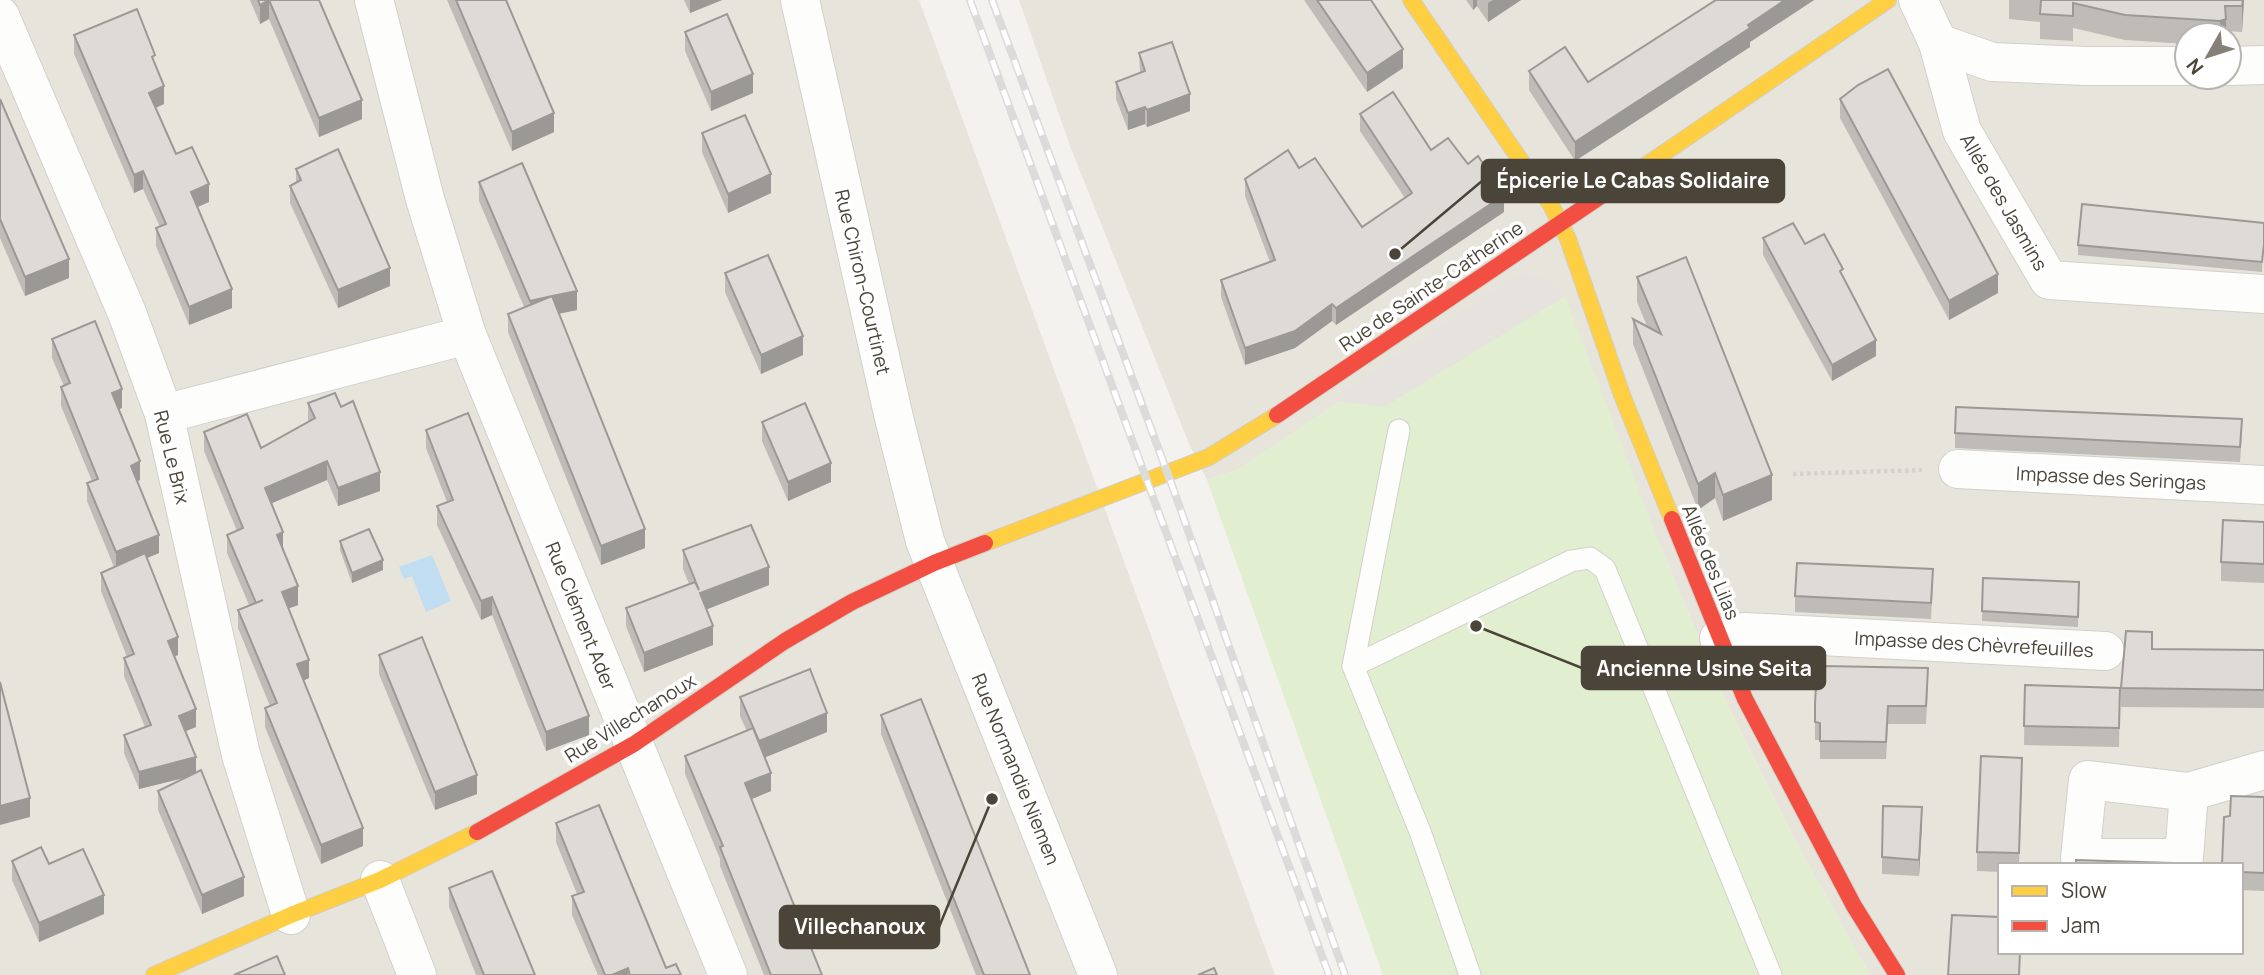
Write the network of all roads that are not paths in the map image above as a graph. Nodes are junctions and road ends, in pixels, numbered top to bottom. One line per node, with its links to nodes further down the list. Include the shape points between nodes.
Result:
1 (374, 0): 13 (street, Rue Clément Ader, via 425,199)
2 (800, 0): 19 (street, Rue Chiron-Courtinet, via 894,418)
3 (1411, 0): 11 (street, Allée des Lilas)
4 (1888, 0): 11 (street, Rue de Sainte-Catherine)
5 (1918, 0): 7 (street, Allée des Jasmins)
6 (0, 16): 14 (street, Rue Le Brix, via 127,313)
7 (1938, 43): 9 (street, via 1992,62); 12 (street, Allée des Jasmins, via 1962,131 2049,280)
8 (2264, 65): 10 (street)
9 (2173, 66)
10 (2243, 66)
11 (1561, 224): 18 (street, Rue de Sainte-Catherine, via 1239,440); 20 (street, Allée des Lilas, via 1622,395)
12 (2264, 294)
13 (467, 335): 14 (street); 23 (street, Rue Clément Ader)
14 (164, 414): 27 (street, Rue Le Brix, via 241,755)
15 (1399, 430): 22 (lane)
16 (1958, 469): 17 (street, Impasse des Seringas)
17 (2264, 485)
18 (1124, 491): 19 (street, Rue Villechanoux)
19 (934, 563): 23 (street, Rue Villechanoux, via 785,641); 31 (street, Rue Normandie Niemen)
20 (1719, 638): 21 (street, Impasse des Chèvrefeuilles, via 1744,632); 34 (street, Allée des Lilas, via 1745,699 1854,906)
21 (2105, 651)
22 (1353, 666): 32 (lane, via 1421,834); 33 (lane, via 1571,561 1590,558 1605,569)
23 (634, 744): 26 (street, Rue Villechanoux, via 482,830); 30 (street, Rue Clément Ader)
24 (2264, 770): 25 (street)
25 (2189, 792)
26 (380, 880): 27 (street, Rue Villechanoux); 29 (street)
27 (291, 915): 28 (street, Rue Villechanoux)
28 (154, 975)
29 (417, 975)
30 (728, 975)
31 (1098, 975)
32 (1470, 975)
33 (1771, 975)
34 (1897, 975)

